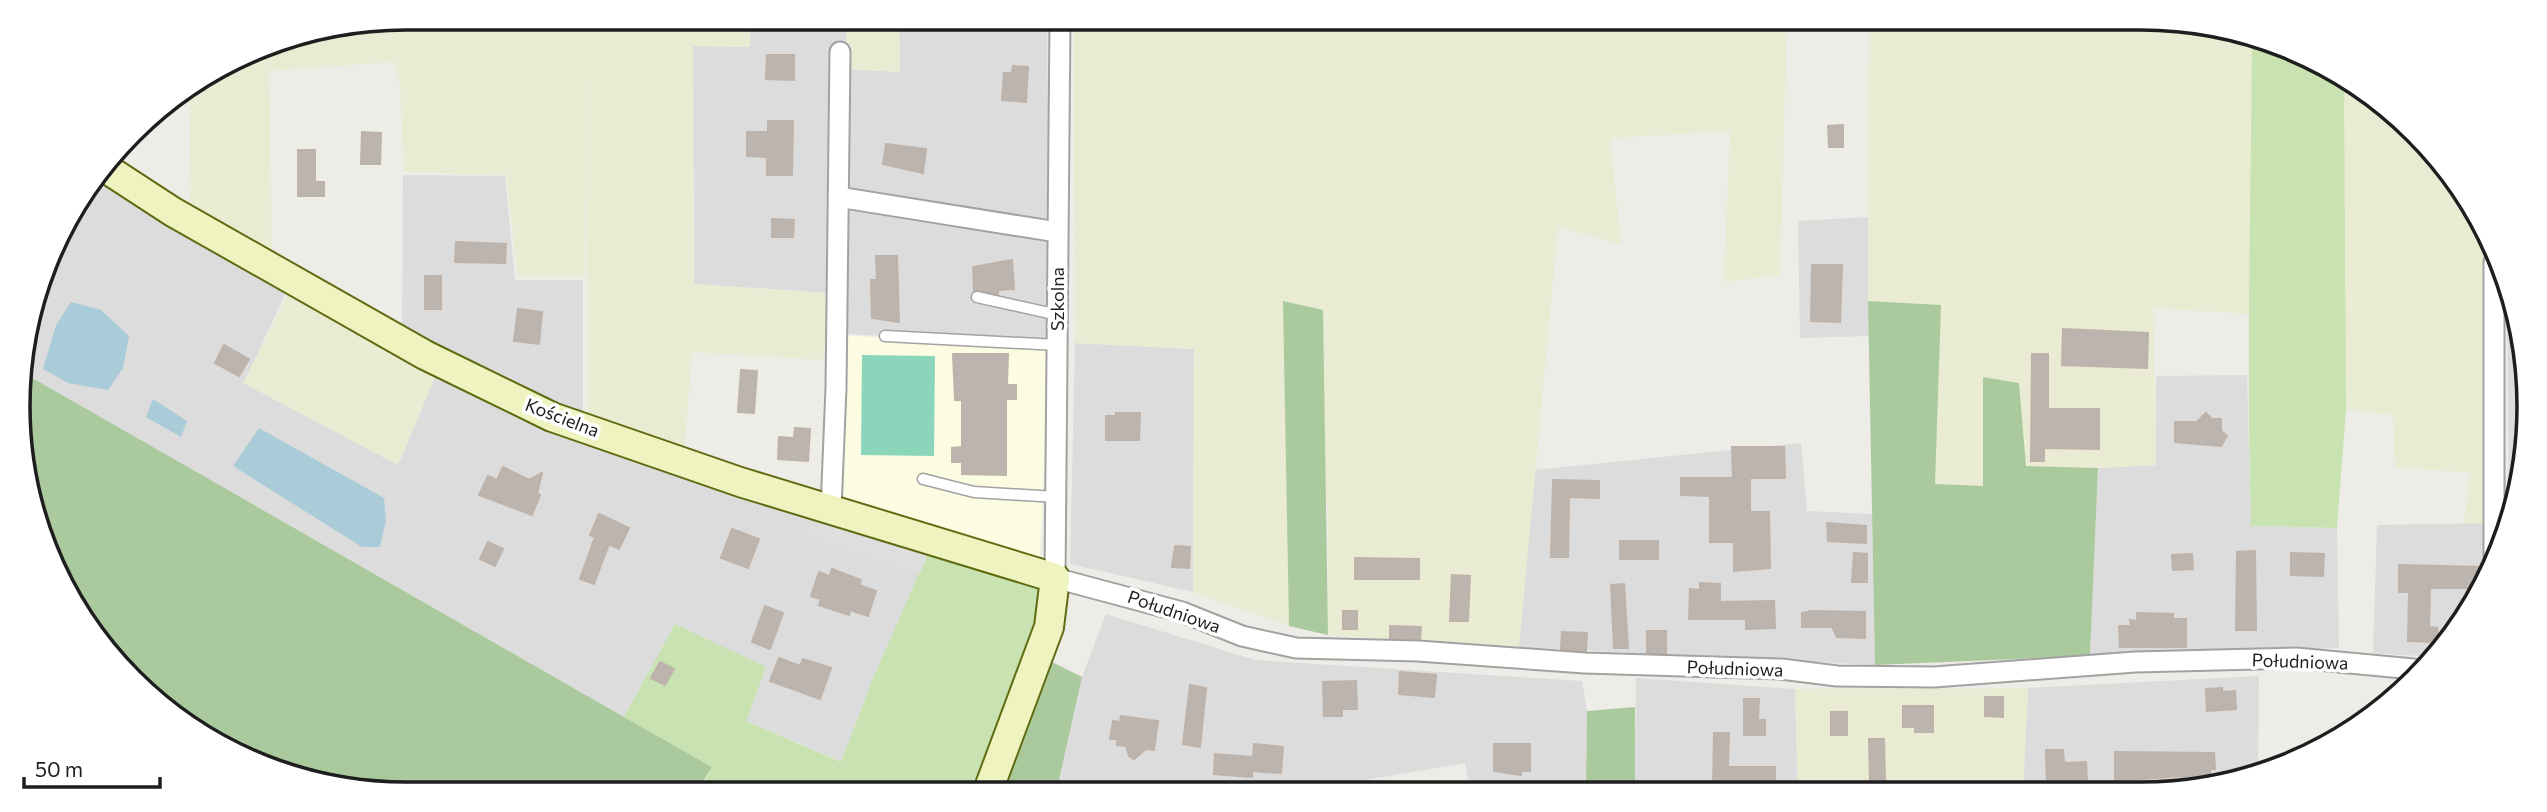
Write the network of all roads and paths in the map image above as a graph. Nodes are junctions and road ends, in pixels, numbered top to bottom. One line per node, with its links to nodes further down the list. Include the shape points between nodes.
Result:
1 (1060, 30): 5 (street, Szkolna)
2 (840, 52): 4 (street)
3 (112, 172): 13 (street, Kościelna, via 173,212 502,395 552,417)
4 (838, 197): 5 (street); 13 (street)
5 (1057, 232): 8 (street, Szkolna)
6 (2494, 276): 14 (street)
7 (977, 297): 8 (lane)
8 (1058, 315): 10 (street, Szkolna)
9 (885, 336): 10 (lane)
10 (1058, 345): 12 (street, Szkolna)
11 (923, 479): 12 (lane, via 974,492)
12 (1056, 497): 15 (street, Szkolna)
13 (831, 510): 15 (street, Kościelna)
14 (2494, 536)
15 (1055, 578): 16 (street, Południowa, via 1182,612 1242,636 1296,648 1781,669 1837,676 1934,677 2135,662 2296,658); 17 (street, via 1049,627)
16 (2410, 669)
17 (991, 782)

